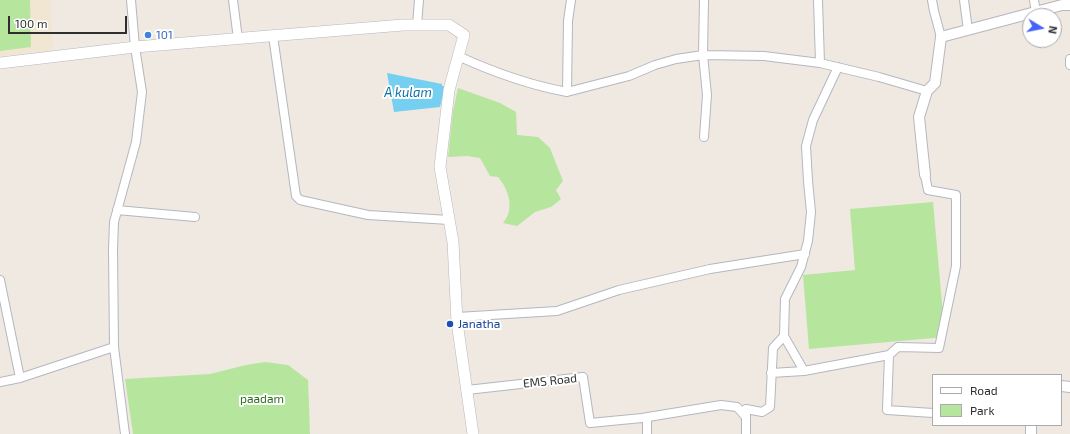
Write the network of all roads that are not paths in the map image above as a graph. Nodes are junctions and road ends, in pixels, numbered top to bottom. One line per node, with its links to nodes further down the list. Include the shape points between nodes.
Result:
1 (131, 0): 17 (street)
2 (233, 0): 16 (street)
3 (419, 0): 12 (street)
4 (571, 0): 26 (street, via 568,20)
5 (704, 0): 18 (street)
6 (818, 0): 22 (street)
7 (932, 0): 15 (street)
8 (964, 0): 13 (street)
9 (1070, 4): 10 (street)
10 (1051, 8)
11 (1022, 16): 13 (street)
12 (417, 24): 14 (main road); 19 (main road, via 449,25 464,35)
13 (968, 30): 15 (street)
14 (274, 36): 16 (main road); 31 (street, via 296,196 300,200 368,215)
15 (941, 37): 25 (street, via 935,83)
16 (238, 39): 17 (main road)
17 (135, 47): 21 (main road); 29 (street, via 142,92 136,142)
18 (703, 55): 22 (street, via 764,56); 26 (street, via 676,59 629,76); 27 (street, via 707,95)
19 (458, 56): 26 (street, via 524,82); 31 (main road, via 449,90 440,167)
20 (1070, 59): 23 (street)
21 (0, 63)
22 (820, 63): 24 (street)
23 (1070, 66)
24 (838, 67): 25 (street); 32 (street, via 813,120 806,146 811,212)
25 (927, 91): 28 (street, via 919,117)
26 (567, 92)
27 (704, 137)
28 (925, 175): 37 (street, via 928,190 956,195 954,280 939,348 898,347)
29 (117, 210): 30 (street); 36 (street, via 113,249)
30 (195, 217)
31 (449, 220): 34 (main road, via 453,242)
32 (805, 254): 34 (street, via 710,269 619,290 557,311); 35 (street, via 786,299)
33 (0, 280): 40 (street)
34 (457, 317): 42 (main road)
35 (784, 336): 38 (street); 39 (street, via 773,348)
36 (114, 347): 40 (street); 46 (street)
37 (889, 354): 38 (street); 43 (street, via 887,410)
38 (804, 370): 39 (street)
39 (771, 373): 45 (street, via 770,408 762,412 746,409)
40 (20, 378): 41 (street)
41 (0, 382)
42 (467, 390): 44 (street, EMS Road, via 583,377 590,423); 47 (main road)
43 (932, 413)
44 (645, 417): 45 (street, via 721,405 737,407); 48 (street)
45 (746, 417): 49 (street)
46 (125, 434)
47 (473, 434)
48 (647, 434)
49 (746, 434)

